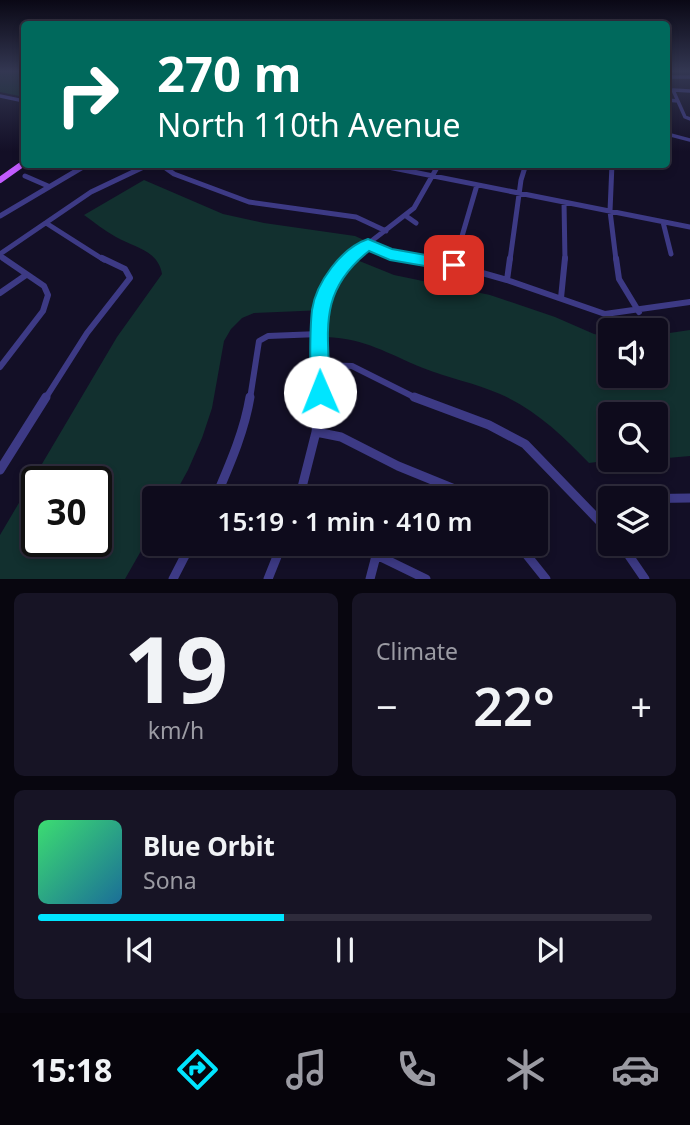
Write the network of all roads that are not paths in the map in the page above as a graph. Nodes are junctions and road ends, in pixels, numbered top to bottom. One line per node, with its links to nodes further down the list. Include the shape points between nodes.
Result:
1 (677, 98): 3 (street)
2 (670, 100): 3 (street)
3 (678, 101): 4 (street)
4 (689, 119)
5 (670, 135): 6 (street)
6 (690, 140)
7 (21, 165): 17 (main road)
8 (82, 168): 19 (street)
9 (142, 168): 26 (street, via 91,192)
10 (166, 168): 29 (street, via 249,202 356,217)
11 (393, 168): 16 (street)
12 (437, 168): 16 (street)
13 (525, 168): 20 (street)
14 (612, 168): 22 (street)
15 (25, 176): 19 (street)
16 (433, 176): 18 (street); 24 (street)
17 (0, 180)
18 (477, 185): 20 (street); 33 (street)
19 (48, 186): 23 (street)
20 (519, 193): 21 (street); 35 (street)
21 (564, 202): 22 (street); 37 (street)
22 (610, 211): 25 (street); 39 (street, via 619,279)
23 (0, 216)
24 (406, 216): 27 (street); 29 (street)
25 (663, 222): 28 (street); 31 (street)
26 (46, 223): 32 (street); 44 (street, via 125,269 130,278 87,333)
27 (416, 223)
28 (690, 227)
29 (386, 231): 30 (street)
30 (368, 245): 33 (street, via 390,254); 40 (street, via 332,279 320,307)
31 (671, 254)
32 (0, 255): 34 (street)
33 (454, 265): 35 (street)
34 (26, 275): 36 (street); 42 (street, via 44,286 48,298)
35 (507, 280): 37 (street)
36 (0, 293)
37 (561, 298): 39 (street, via 605,314)
38 (690, 302): 39 (street)
39 (639, 312)
40 (319, 334): 41 (street); 45 (street, via 271,336 259,341 247,416)
41 (319, 365): 43 (street); 50 (street, via 355,367 428,403 510,433)
42 (0, 367)
43 (316, 432): 46 (street); 47 (street, via 341,437)
44 (0, 470)
45 (220, 486)
46 (302, 486)
47 (447, 486)
48 (668, 498): 49 (street)
49 (690, 498)
50 (598, 519)
51 (185, 556): 56 (street)
52 (277, 556): 57 (street)
53 (376, 556): 58 (street); 59 (street)
54 (528, 556): 60 (street)
55 (629, 556): 61 (street)
56 (173, 579)
57 (268, 579)
58 (370, 579)
59 (426, 579)
60 (546, 579)
61 (645, 579)

